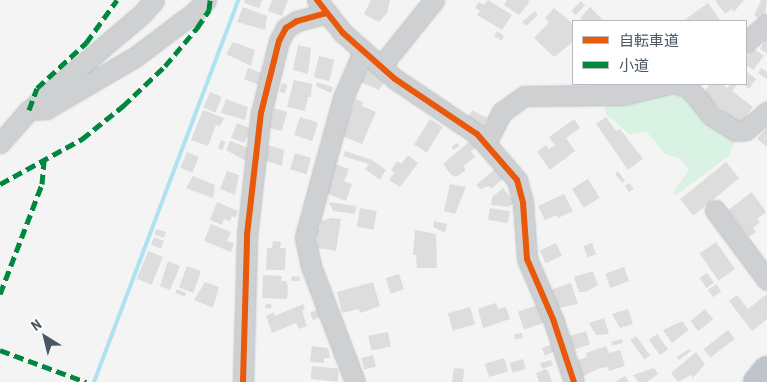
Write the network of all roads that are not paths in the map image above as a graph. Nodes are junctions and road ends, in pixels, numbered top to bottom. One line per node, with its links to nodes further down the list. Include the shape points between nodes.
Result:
1 (154, 0): 11 (street, via 142,14)
2 (206, 0): 11 (street, via 135,58 46,108)
3 (434, 0): 8 (street)
4 (322, 6): 7 (street); 19 (street, via 286,28 279,41 261,113 247,235)
5 (767, 24): 6 (street)
6 (747, 41)
7 (363, 52): 8 (street); 20 (street, via 343,98 305,237 311,266)
8 (381, 66): 15 (street)
9 (665, 85): 15 (street, via 623,96 524,96 502,112)
10 (680, 85): 12 (street, via 689,88 712,116 736,131 746,130)
11 (29, 110): 13 (street); 14 (street)
12 (767, 112)
13 (0, 127)
14 (0, 142)
15 (486, 143): 21 (street, via 517,180 523,203 527,259 553,319)
16 (715, 210): 17 (street)
17 (767, 280)
18 (767, 371): 22 (highway)
19 (244, 382)
20 (355, 382)
21 (574, 382)
22 (758, 382)

